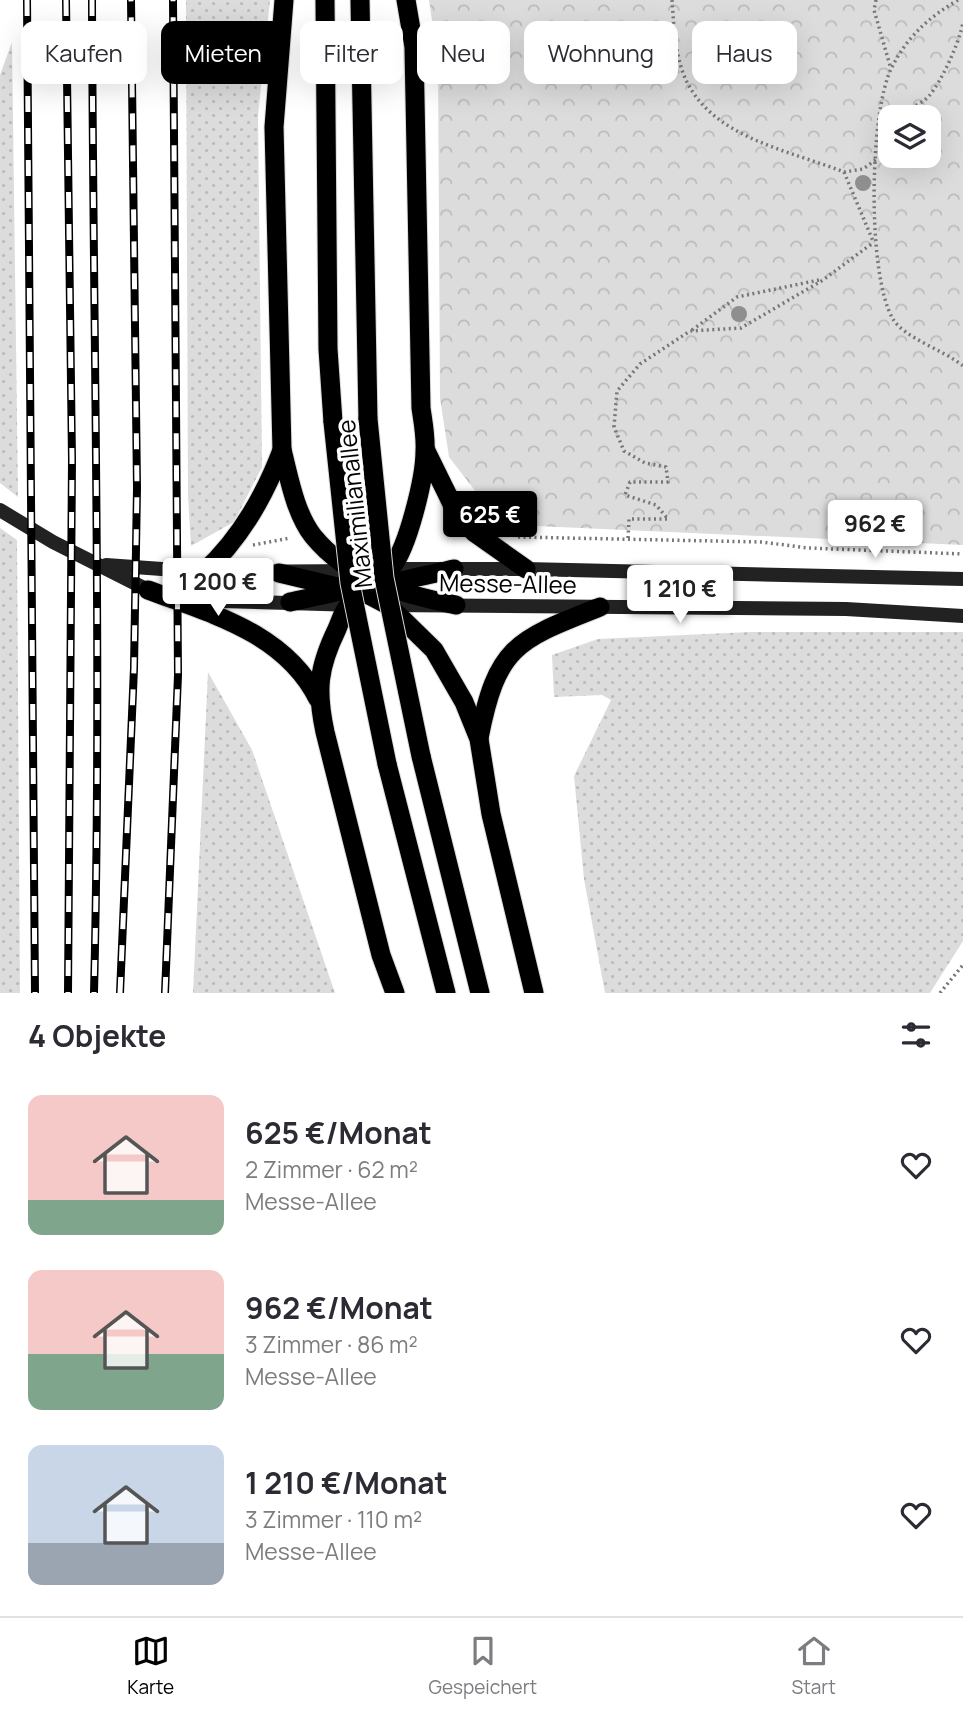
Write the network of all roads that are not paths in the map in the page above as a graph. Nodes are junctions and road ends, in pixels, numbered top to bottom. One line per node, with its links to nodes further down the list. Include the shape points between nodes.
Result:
1 (284, 0): 5 (highway)
2 (325, 0): 25 (highway, Maximilianallee, bridge, via 327,349 350,583 387,764)
3 (360, 0): 26 (highway, Maximilianallee, bridge, via 368,419 384,578 421,757)
4 (406, 0): 8 (highway, via 414,47)
5 (282, 21)
6 (277, 84): 7 (highway, via 274,127)
7 (282, 450): 13 (highway, via 266,491 221,556); 16 (highway, via 312,535)
8 (425, 451): 12 (highway, via 458,516); 16 (highway, via 411,524)
9 (0, 510): 10 (main road)
10 (102, 565): 13 (main road); 17 (main road)
11 (454, 569): 12 (main road, Messe-Allee); 16 (highway)
12 (526, 569): 15 (main road, Messe-Allee)
13 (204, 572): 14 (main road)
14 (279, 573): 16 (highway)
15 (963, 579)
16 (369, 587): 18 (highway); 19 (highway); 22 (highway, via 326,652); 23 (highway, via 434,650)
17 (148, 590): 18 (main road, via 222,601); 22 (highway, via 254,633 307,676)
18 (290, 602)
19 (456, 605): 20 (main road, Messe-Allee)
20 (600, 607): 21 (main road, Messe-Allee, via 846,609); 23 (highway, via 542,630 506,656 488,694)
21 (963, 616)
22 (318, 699): 24 (highway, via 378,942)
23 (479, 739): 27 (highway, via 491,814)
24 (395, 993)
25 (446, 993)
26 (480, 993)
27 (534, 993)

